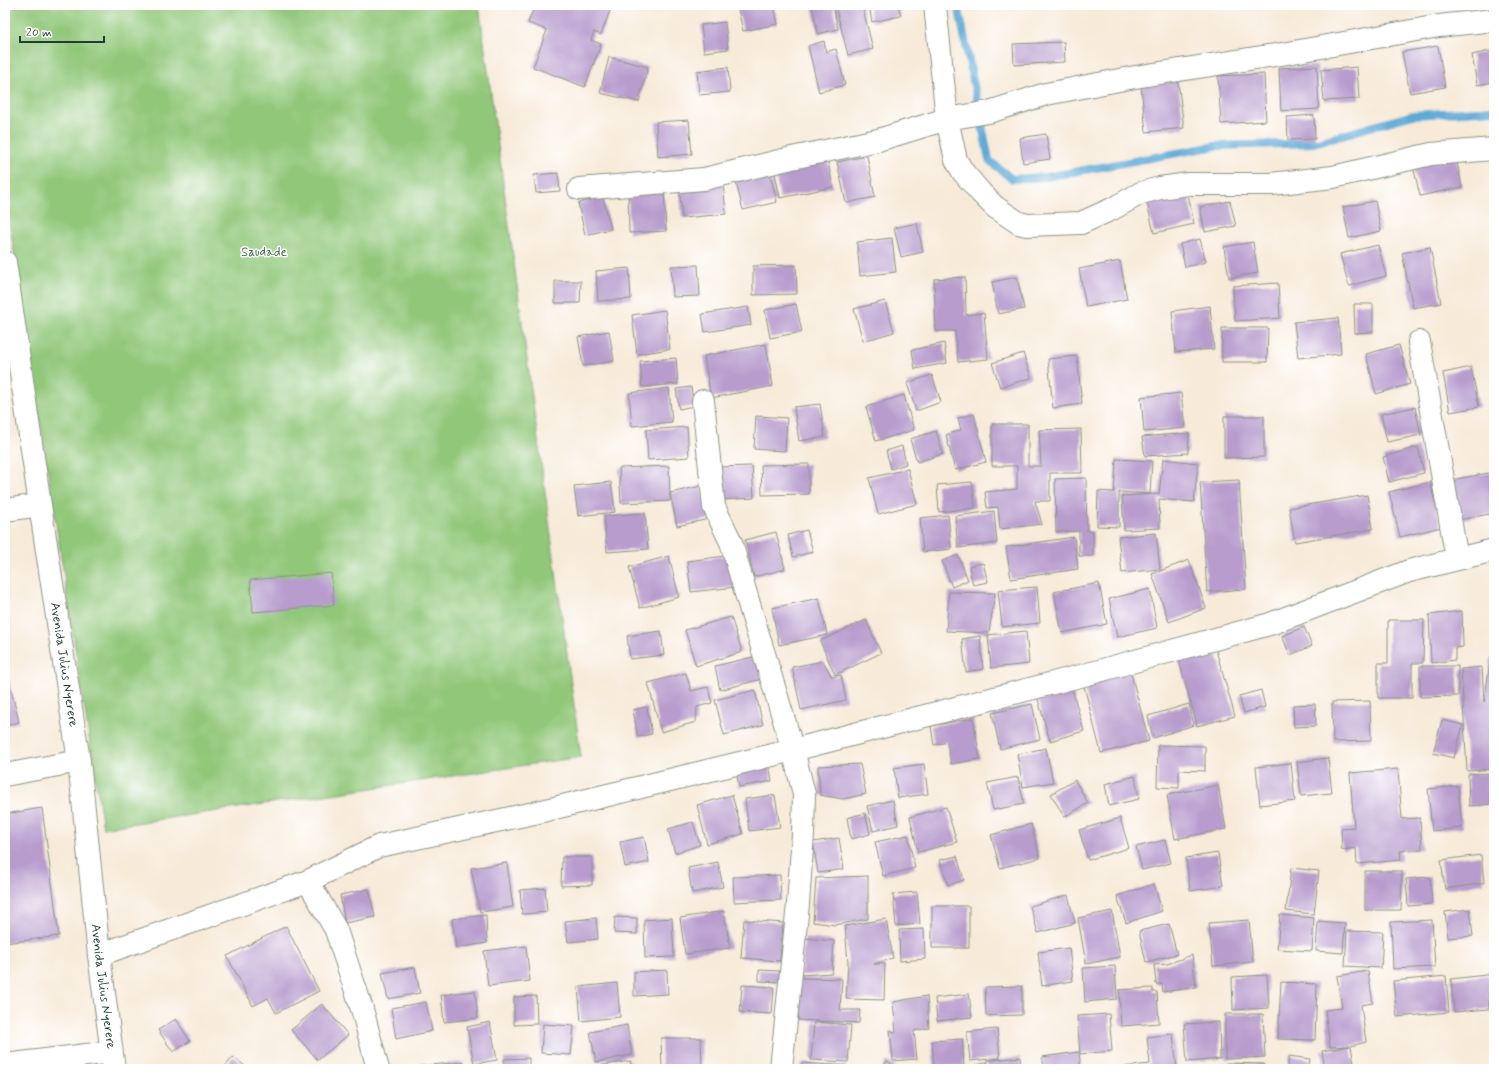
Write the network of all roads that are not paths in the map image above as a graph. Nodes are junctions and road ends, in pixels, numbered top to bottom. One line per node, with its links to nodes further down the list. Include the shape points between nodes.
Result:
1 (935, 5): 3 (street)
2 (1494, 20): 3 (street, via 1439,26 1135,77 1046,94 989,112)
3 (947, 119): 4 (street, via 956,160 963,172 995,207 1019,223 1027,225 1081,223 1140,193 1160,188 1188,184 1271,184 1333,176 1431,154); 5 (street, via 878,140 704,179)
4 (1494, 149)
5 (579, 189)
6 (5, 262): 9 (street, Avenida Julius Nyerere)
7 (1419, 342): 12 (street)
8 (703, 401): 13 (street, via 714,507 731,542)
9 (40, 505): 10 (street); 14 (street, Avenida Julius Nyerere)
10 (5, 510)
11 (1494, 550): 12 (street)
12 (1457, 559): 13 (street, via 1409,571 1270,624)
13 (792, 750): 16 (street, via 534,813 379,846); 21 (street, via 804,794 803,834)
14 (79, 761): 15 (street); 17 (street, Avenida Julius Nyerere)
15 (5, 775)
16 (308, 881): 17 (street); 20 (street, via 336,930 362,1009)
17 (99, 955): 18 (street, Avenida Julius Nyerere)
18 (112, 1061): 19 (street)
19 (5, 1065)
20 (378, 1069)
21 (781, 1069)

